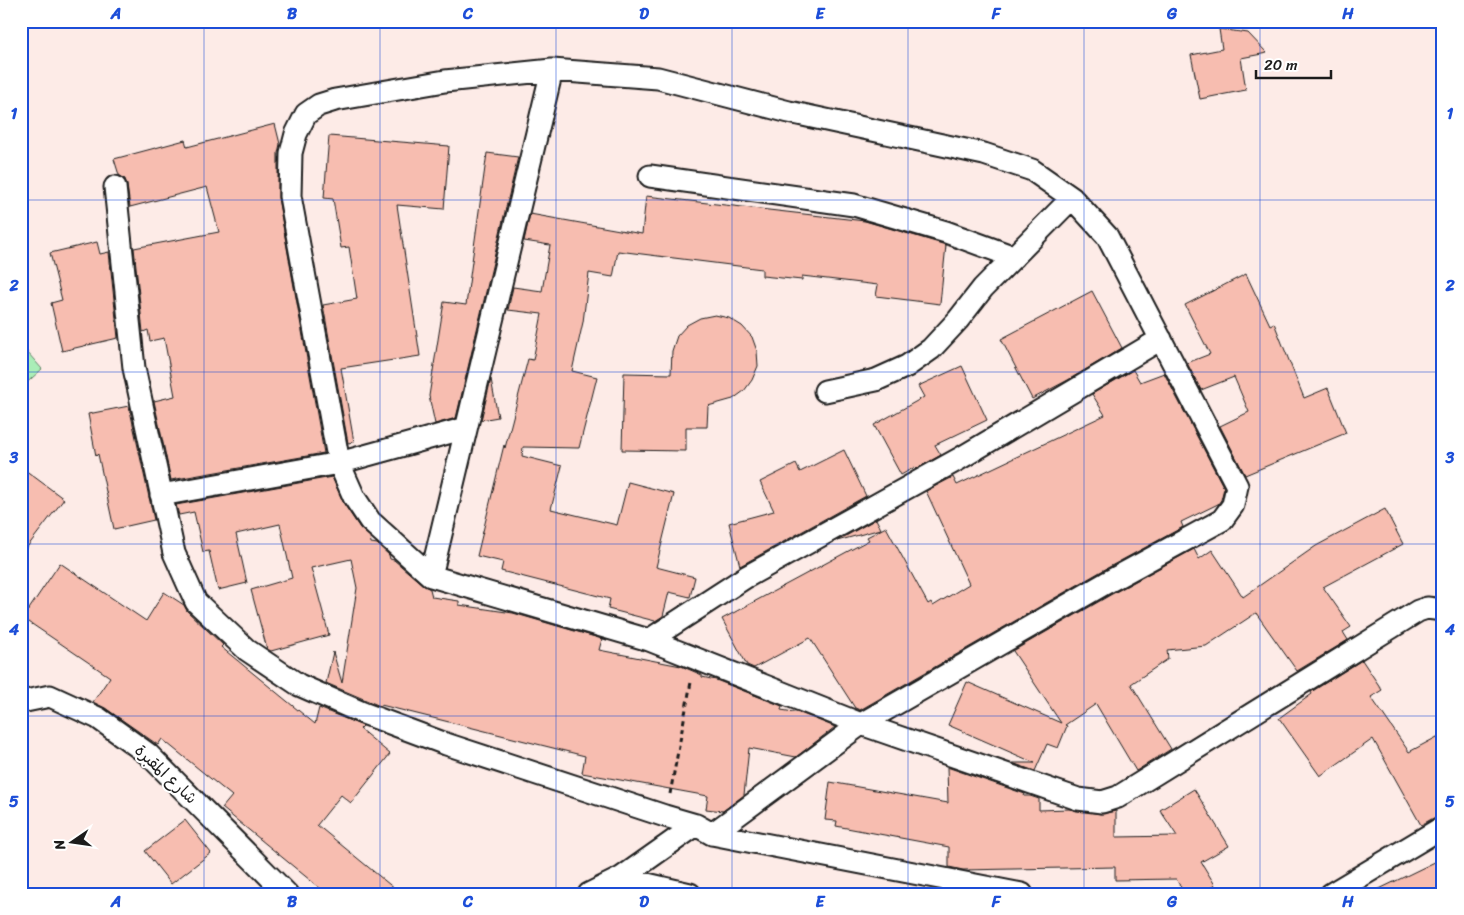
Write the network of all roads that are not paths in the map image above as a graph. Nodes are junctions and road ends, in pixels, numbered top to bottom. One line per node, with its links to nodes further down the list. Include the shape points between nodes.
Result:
1 (552, 70): 4 (street, via 658,78 788,112 984,154 1032,170); 8 (street); 9 (street, via 435,82 335,100 306,114 291,153 290,196)
2 (650, 176): 5 (street, via 854,206 946,232)
3 (114, 187): 10 (street, via 134,368)
4 (1072, 198): 5 (street); 6 (street, via 1107,236)
5 (1014, 257): 7 (street, via 923,355 876,380)
6 (1161, 339): 13 (street, via 959,459 746,577); 15 (street, via 1237,486 1233,505 1222,520)
7 (825, 390)
8 (466, 428): 9 (street); 11 (street)
9 (340, 463): 10 (street); 11 (street, via 354,498 370,521)
10 (161, 495): 17 (street, via 174,553 196,602 247,650 298,685 446,744)
11 (431, 576): 13 (street)
12 (1443, 610): 15 (street, via 1427,608 1418,611 1118,797 1102,802 1078,799)
13 (649, 640): 15 (street)
14 (21, 702): 19 (street, شارع المقبرة, via 50,696 98,718 148,754)
15 (861, 724): 17 (street)
16 (1443, 827): 23 (street)
17 (704, 829): 18 (street); 22 (street)
18 (621, 878): 20 (street); 21 (street)
19 (287, 894)
20 (589, 894)
21 (690, 894)
22 (1022, 894)
23 (1331, 894)

